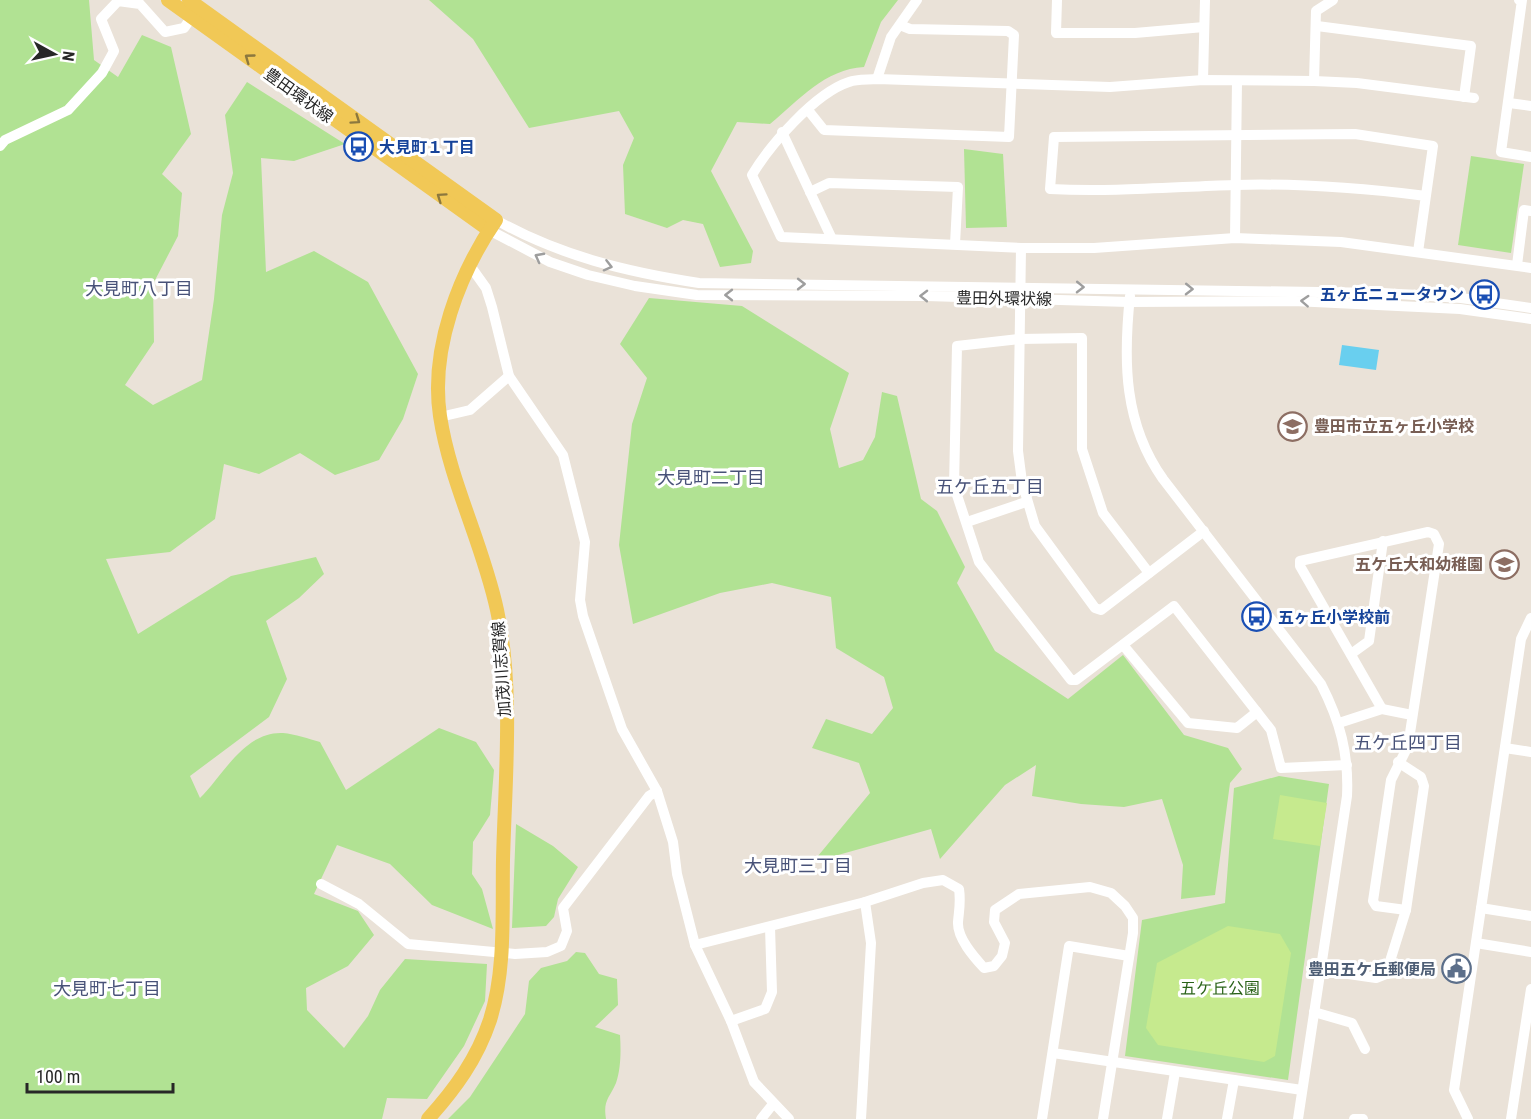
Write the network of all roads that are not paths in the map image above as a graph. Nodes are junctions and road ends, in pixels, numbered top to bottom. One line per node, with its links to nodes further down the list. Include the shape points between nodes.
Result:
1 (168, 0): 7 (main road, 豊田環状線)
2 (918, 0): 8 (street)
3 (1057, 0): 10 (street, via 1056,33 1134,33)
4 (1205, 0): 10 (street)
5 (1333, 0): 9 (street, via 1316,11)
6 (1519, 0): 16 (street)
7 (193, 8): 21 (street, via 184,28 165,32 140,4 118,1 101,19 114,51 102,73 68,110); 27 (main road, 豊田環状線)
8 (900, 25): 11 (street, via 891,37); 15 (street, via 910,29 1008,31 1014,35)
9 (1317, 26): 14 (street); 14 (street, via 1471,46 1469,98)
10 (1204, 27): 12 (street)
11 (877, 79): 15 (street); 18 (street, via 849,82)
12 (1203, 80): 13 (street); 15 (street, via 1110,87)
13 (1237, 81): 14 (street); 20 (street)
14 (1314, 81)
15 (1012, 85): 18 (street, via 1009,137 824,130)
16 (1509, 102): 17 (street); 22 (street, via 1501,152)
17 (1531, 106)
18 (808, 110): 19 (street)
19 (782, 132): 24 (street); 28 (street, via 752,175 781,237)
20 (1236, 133): 23 (street); 23 (street, via 1105,139 1054,137 1050,189 1106,192); 25 (street, via 1355,134 1433,146)
21 (0, 146)
22 (1531, 157)
23 (1235, 185): 25 (street, via 1350,187); 29 (street)
24 (810, 192): 28 (street); 30 (street, via 829,183 958,187)
25 (1426, 196): 32 (street)
26 (1531, 211): 33 (street, via 1524,210)
27 (492, 225): 34 (main road, 加茂川志賀線); 36 (street, 豊田外環状線, one-way to 36, via 592,262 699,283); 37 (street, 豊田外環状線, one-way to 27, via 697,294 635,286 550,262)
28 (832, 238): 30 (street)
29 (1235, 238): 31 (street); 32 (street, via 1341,242)
30 (955, 244): 31 (street)
31 (1021, 251): 40 (street)
32 (1418, 252): 33 (street)
33 (1516, 265): 35 (street)
34 (471, 267): 41 (street, via 489,298); 42 (main road, 加茂川志賀線, via 452,305 443,335)
35 (1531, 268)
36 (1130, 288): 37 (street); 38 (street, 豊田外環状線, one-way to 38, via 1383,292)
37 (1129, 302): 39 (street, 豊田外環状線, one-way to 37, via 1460,309 1294,301); 45 (street, via 1127,383 1137,432 1154,467)
38 (1531, 308)
39 (1531, 319)
40 (1019, 335): 43 (street, via 1018,451); 44 (street, via 956,348 954,486); 47 (street, via 1082,338 1082,449 1103,513)
41 (509, 376): 42 (street, via 470,410); 59 (street, via 563,455 585,542 580,600 583,616 622,729)
42 (440, 417): 69 (main road, 加茂川志賀線, via 484,556 504,657)
43 (1026, 502): 44 (street); 47 (street, via 1043,540 1098,610)
44 (967, 522): 49 (street, via 979,562 1071,680)
45 (1204, 531): 47 (street); 54 (street, via 1321,684)
46 (1383, 541): 50 (street, via 1369,641); 50 (street, via 1300,561 1299,566); 53 (street, via 1421,531 1434,534 1439,544)
47 (1149, 573)
48 (1531, 618): 55 (street, via 1521,639)
49 (1123, 645): 52 (street, via 1188,723 1237,728); 52 (street, via 1174,606)
50 (1351, 654): 51 (street)
51 (1382, 709): 53 (street); 54 (street)
52 (1257, 712): 58 (street, via 1271,730 1281,768)
53 (1412, 715): 57 (street, via 1408,746)
54 (1339, 723): 58 (street)
55 (1505, 748): 56 (street); 62 (street)
56 (1531, 752)
57 (1398, 762): 63 (street, via 1425,784); 63 (street, via 1391,780 1373,901 1376,906)
58 (1347, 765): 71 (street, via 1347,796)
59 (657, 791): 67 (street, via 673,842); 69 (street, via 563,908 567,931 561,946 547,952)
60 (321, 884): 69 (street, via 359,904 408,944)
61 (865, 902): 65 (street); 70 (street, via 944,880 959,889 962,904 957,925 966,946 984,968 994,966 1002,956 1005,943 994,922 996,910 1005,902 1019,894 1090,887 1111,893 1133,918); 85 (street, via 872,943)
62 (1481, 908): 64 (street); 66 (street)
63 (1406, 910): 71 (street, via 1383,977)
64 (1531, 916)
65 (770, 927): 67 (street); 74 (street, via 769,1000 765,1009)
66 (1476, 943): 68 (street); 93 (street, via 1454,1090)
67 (695, 945): 74 (street)
68 (1531, 952)
69 (501, 954): 82 (main road, 加茂川志賀線, via 496,992 477,1052 450,1095)
70 (1129, 956): 76 (street, via 1069,946); 77 (street)
71 (1321, 970): 73 (street)
72 (1531, 989): 94 (street)
73 (1314, 1012): 75 (street, via 1352,1023); 80 (street)
74 (731, 1021): 81 (street, via 754,1082)
75 (1365, 1049)
76 (1053, 1053): 77 (street); 86 (street)
77 (1112, 1062): 78 (street); 87 (street)
78 (1175, 1072): 79 (street); 88 (street)
79 (1234, 1080): 80 (street); 89 (street)
80 (1302, 1090): 90 (street)
81 (773, 1104): 83 (street); 84 (street)
82 (428, 1119)
83 (761, 1119)
84 (789, 1119)
85 (861, 1119)
86 (1042, 1119)
87 (1103, 1119)
88 (1167, 1119)
89 (1227, 1119)
90 (1298, 1119)
91 (1354, 1119): 92 (street)
92 (1363, 1119)
93 (1468, 1119)
94 (1511, 1119)

